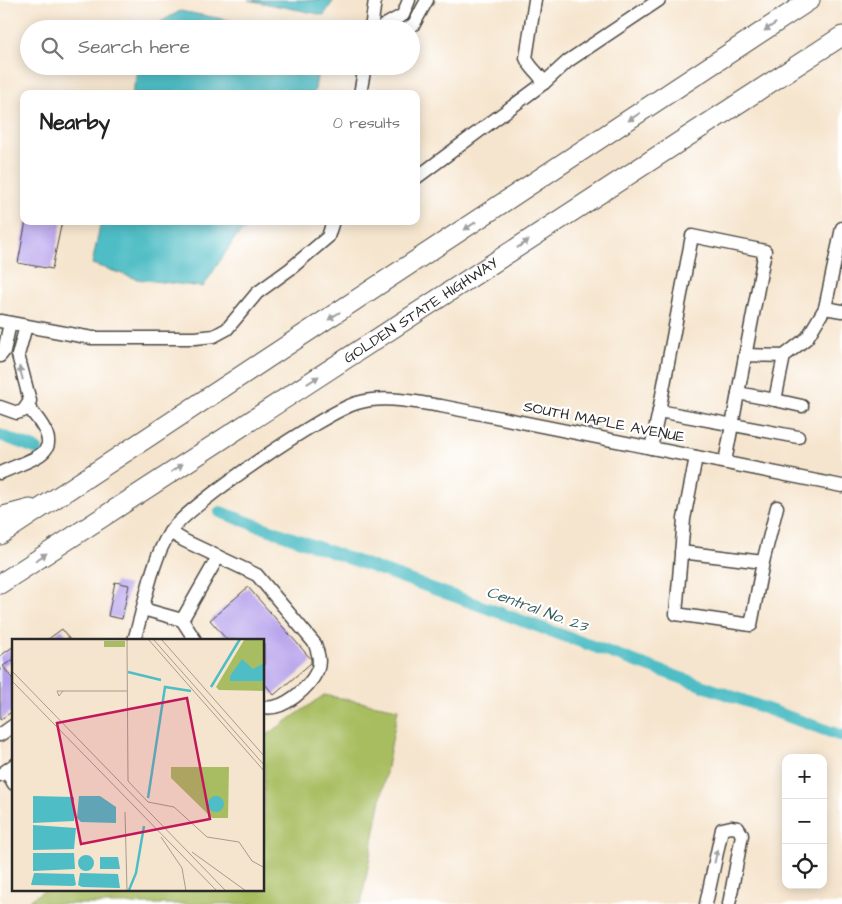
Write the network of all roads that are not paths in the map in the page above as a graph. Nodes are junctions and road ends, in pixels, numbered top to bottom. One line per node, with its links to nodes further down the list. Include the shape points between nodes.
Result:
1 (375, 0): 7 (street)
2 (409, 0): 8 (street, via 403,15)
3 (427, 0): 9 (street)
4 (535, 0): 12 (street, via 526,58)
5 (659, 0): 12 (street, via 568,61)
6 (810, 0): 38 (highway, one-way to 38)
7 (372, 20)
8 (394, 20)
9 (416, 20)
10 (842, 36): 46 (highway, GOLDEN STATE HIGHWAY, one-way to 10)
11 (363, 75): 13 (street)
12 (544, 83): 14 (street)
13 (361, 90)
14 (420, 175)
15 (332, 225): 21 (street, via 328,237 257,293 227,329 214,336 92,338)
16 (842, 228): 17 (street)
17 (840, 249): 18 (street)
18 (825, 308): 19 (street); 24 (street, via 807,338)
19 (842, 311)
20 (5, 322): 21 (street); 23 (street, via 4,351)
21 (26, 326): 29 (street, one-way to 21, via 30,401 18,355)
22 (746, 355): 24 (street); 25 (street); 30 (street, via 765,251 692,236)
23 (0, 356)
24 (784, 356): 26 (street)
25 (738, 393): 26 (street); 31 (street)
26 (775, 400): 27 (street)
27 (802, 406)
28 (0, 407): 29 (street, via 18,413)
29 (28, 407): 36 (street, via 44,426 49,442 45,451)
30 (658, 411): 31 (street); 33 (street)
31 (732, 424): 32 (street); 35 (street)
32 (798, 437)
33 (651, 448): 34 (street, SOUTH MAPLE AVENUE); 41 (street, SOUTH MAPLE AVENUE, via 441,406 394,400 358,403 320,420 194,507)
34 (696, 457): 35 (street, SOUTH MAPLE AVENUE); 43 (street)
35 (725, 462): 37 (street, SOUTH MAPLE AVENUE)
36 (0, 473)
37 (842, 486)
38 (53, 502): 40 (highway); 42 (highway)
39 (777, 507): 45 (street)
40 (0, 518)
41 (170, 532): 44 (street); 47 (street, via 150,578)
42 (0, 535)
43 (681, 552): 45 (street); 45 (street, via 676,614 751,625)
44 (218, 557): 48 (street); 51 (street, via 257,575 315,644 319,658 317,671 293,698 280,706)
45 (763, 562)
46 (0, 584)
47 (142, 609): 48 (street); 49 (street)
48 (182, 620): 50 (street)
49 (134, 639)
50 (194, 639)
51 (265, 707)
52 (12, 727): 53 (street)
53 (0, 735)
54 (706, 904): 55 (street, one-way to 55, via 722,829 731,827 738,828 742,836)
55 (729, 904)

